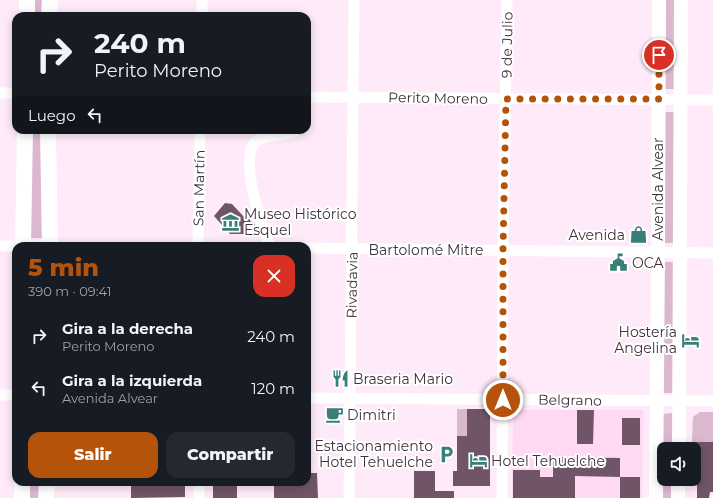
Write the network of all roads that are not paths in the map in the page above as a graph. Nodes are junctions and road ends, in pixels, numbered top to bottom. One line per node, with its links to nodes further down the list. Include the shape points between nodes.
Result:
1 (27, 0): 8 (highway)
2 (50, 0): 9 (highway)
3 (202, 0): 10 (street)
4 (354, 0): 14 (street, Rivadavia)
5 (507, 0): 15 (street, 9 de Julio)
6 (659, 0): 16 (main road, Avenida Alvear)
7 (682, 0): 17 (main road, Avenida Alvear)
8 (27, 12)
9 (49, 12)
10 (202, 12)
11 (0, 93): 12 (street)
12 (12, 93)
13 (311, 97): 14 (street, Perito Moreno)
14 (352, 97): 15 (street, Perito Moreno); 30 (street, Rivadavia)
15 (506, 99): 16 (street, Perito Moreno); 31 (street, 9 de Julio)
16 (659, 99): 17 (street, Perito Moreno); 32 (main road, Avenida Alvear)
17 (680, 99): 18 (street, Perito Moreno); 33 (main road, Avenida Alvear)
18 (713, 100)
19 (25, 134): 23 (highway)
20 (48, 134): 24 (highway)
21 (200, 134): 25 (street, San Martín)
22 (284, 134): 26 (street, via 258,139 250,151 250,179)
23 (23, 242)
24 (50, 242)
25 (198, 242)
26 (268, 242)
27 (0, 246): 28 (street)
28 (12, 246)
29 (311, 248): 30 (street, Bartolomé Mitre)
30 (352, 250): 31 (street, Bartolomé Mitre); 38 (street, Rivadavia)
31 (503, 250): 32 (street, Bartolomé Mitre); 39 (street, 9 de Julio)
32 (658, 252): 33 (street, Bartolomé Mitre); 40 (main road, Avenida Alvear)
33 (680, 253): 34 (street, Bartolomé Mitre); 41 (main road, Avenida Alvear)
34 (713, 253)
35 (0, 395): 36 (street)
36 (12, 395)
37 (311, 398): 38 (street, Belgrano)
38 (350, 398): 39 (street, Belgrano); 51 (street, Rivadavia)
39 (503, 400): 40 (street, Belgrano); 52 (street, 9 de Julio)
40 (656, 401): 41 (street, Belgrano); 53 (main road, Avenida Alvear)
41 (679, 401): 42 (street, Belgrano); 43 (main road, Avenida Alvear)
42 (713, 401)
43 (679, 442)
44 (22, 486): 48 (highway)
45 (47, 486): 49 (highway)
46 (198, 486): 50 (street)
47 (678, 486): 54 (main road)
48 (22, 498)
49 (46, 498)
50 (198, 498)
51 (349, 498)
52 (502, 498)
53 (656, 498)
54 (678, 498)

